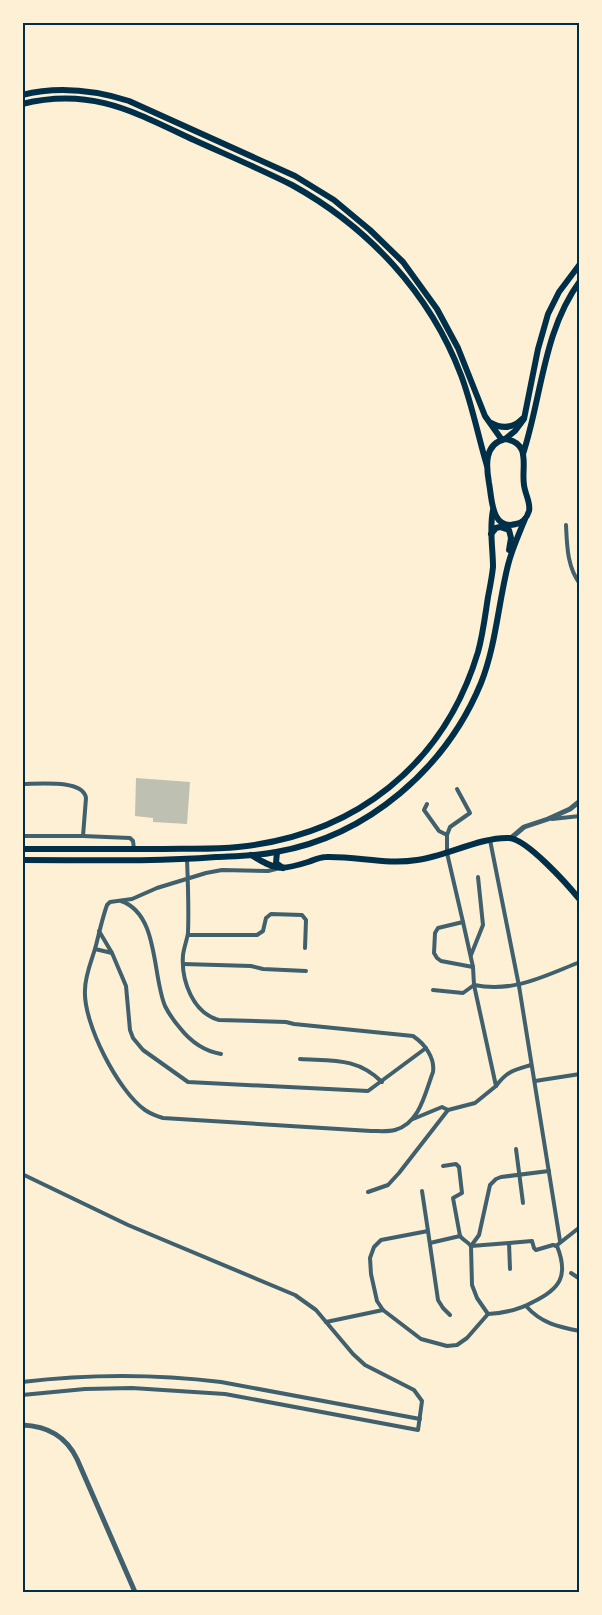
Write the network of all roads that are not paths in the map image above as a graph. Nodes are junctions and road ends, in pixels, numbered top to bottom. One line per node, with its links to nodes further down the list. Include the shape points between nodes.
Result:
1 (22, 95): 5 (main road, via 64,90 122,99 281,169 321,192 370,230 412,273 445,321)
2 (22, 104): 5 (main road, via 80,98 115,105 318,200 365,236 409,284 439,327)
3 (580, 264): 6 (main road, via 559,292 548,314)
4 (580, 281): 9 (main road, via 552,335)
5 (469, 386): 7 (main road); 10 (main road)
6 (526, 414): 7 (main road, via 509,427); 8 (main road, via 519,428)
7 (489, 422): 8 (main road)
8 (503, 439): 9 (main road, via 515,441); 10 (main road, via 491,448)
9 (523, 454): 12 (main road, via 529,508)
10 (487, 466): 11 (main road)
11 (493, 510): 12 (main road, via 499,521 506,524 514,525); 14 (main road)
12 (525, 519): 15 (main road)
13 (566, 525): 16 (street, via 570,566)
14 (491, 534): 15 (main road, via 500,527 511,533); 28 (main road, via 492,571 478,650 457,704 431,746 397,782 356,810 291,837)
15 (508, 564): 31 (main road, via 494,640 482,682 462,721 437,757 406,789 370,815 311,843)
16 (580, 584)
17 (22, 784): 25 (street, via 58,784 82,790 86,798)
18 (457, 789): 23 (street, via 470,813 450,827)
19 (580, 801): 22 (street)
20 (428, 804): 23 (street, via 424,810 439,831)
21 (580, 816): 22 (street)
22 (548, 819): 26 (street, via 524,827)
23 (447, 835): 32 (street)
24 (22, 836): 25 (street)
25 (83, 836): 29 (street, via 130,838)
26 (511, 838): 27 (main road); 39 (main road, via 531,850)
27 (490, 840): 32 (main road); 53 (street)
28 (239, 847): 29 (main road); 33 (main road)
29 (134, 849): 30 (main road)
30 (22, 850)
31 (277, 852): 33 (main road); 36 (main road, via 276,863)
32 (447, 853): 36 (main road, via 416,860 323,857); 41 (street)
33 (252, 855): 34 (main road); 36 (main road, via 270,866)
34 (187, 859): 35 (main road); 38 (street)
35 (22, 860)
36 (284, 868): 38 (street, via 222,870)
37 (478, 876): 47 (street, via 483,925)
38 (188, 879): 40 (street); 43 (street)
39 (580, 900)
40 (121, 901): 42 (street, via 107,905); 56 (street, via 134,908 144,923 153,948 162,995 171,1016 184,1034 204,1050)
41 (463, 922): 47 (street); 50 (street, via 438,928 434,953 442,961)
42 (99, 931): 45 (street); 46 (street)
43 (188, 935): 44 (street, via 257,935 263,931 270,914 302,915 306,920); 49 (street)
44 (305, 948)
45 (95, 949): 46 (street); 64 (street, via 85,996 101,1051 136,1102 153,1115 172,1119 371,1131 395,1130)
46 (112, 953): 61 (street, via 126,986 132,1038 142,1050 183,1079 194,1083 362,1092)
47 (471, 955): 50 (street)
48 (580, 962): 53 (street)
49 (183, 964): 51 (street); 55 (street, via 193,1000 210,1018 407,1034)
50 (473, 967): 52 (street)
51 (306, 971)
52 (474, 985): 53 (street, via 487,988); 54 (street, via 463,992); 62 (street)
53 (519, 986): 58 (street)
54 (433, 990)
55 (426, 1048): 61 (street); 64 (street, via 432,1059 433,1072)
56 (221, 1054)
57 (300, 1059): 61 (street, via 355,1064 368,1069)
58 (531, 1065): 60 (street); 62 (street, via 510,1071)
59 (580, 1074): 60 (street)
60 (535, 1081): 67 (street)
61 (382, 1082)
62 (496, 1086): 63 (street, via 475,1103)
63 (448, 1110): 64 (street, via 442,1107); 70 (street, via 388,1185)
64 (412, 1119)
65 (516, 1149): 69 (street)
66 (443, 1166): 75 (street, via 456,1164 459,1167 462,1193 453,1198)
67 (549, 1171): 69 (street); 76 (street)
68 (22, 1174): 88 (street, via 143,1232 295,1294)
69 (520, 1176): 72 (street); 79 (street, via 501,1177 492,1182 479,1235)
70 (368, 1192)
71 (422, 1192): 74 (street)
72 (523, 1203)
73 (580, 1227): 76 (street)
74 (428, 1231): 77 (street); 85 (street, via 381,1240 374,1247 370,1258 371,1274 378,1301)
75 (460, 1236): 77 (street); 79 (street)
76 (560, 1241): 80 (street)
77 (430, 1243): 87 (street, via 438,1300)
78 (509, 1243): 79 (street); 80 (street, via 531,1241 536,1250); 81 (street)
79 (471, 1246): 86 (street, via 472,1285)
80 (556, 1246): 84 (street, via 562,1270 558,1284 548,1295)
81 (510, 1269)
82 (571, 1272): 83 (street)
83 (580, 1279)
84 (526, 1306): 86 (street); 89 (street, via 547,1323)
85 (384, 1310): 86 (street, via 421,1339 447,1346 457,1345 467,1338); 88 (street)
86 (488, 1314)
87 (450, 1315)
88 (326, 1322): 92 (street, via 365,1365 414,1390 422,1400)
89 (580, 1331)
90 (22, 1382): 92 (street, via 120,1376 193,1379)
91 (22, 1395): 92 (street, via 132,1388 225,1394 418,1430)
92 (420, 1419)
93 (22, 1425): 94 (street, via 53,1431 70,1446)
94 (135, 1592)

